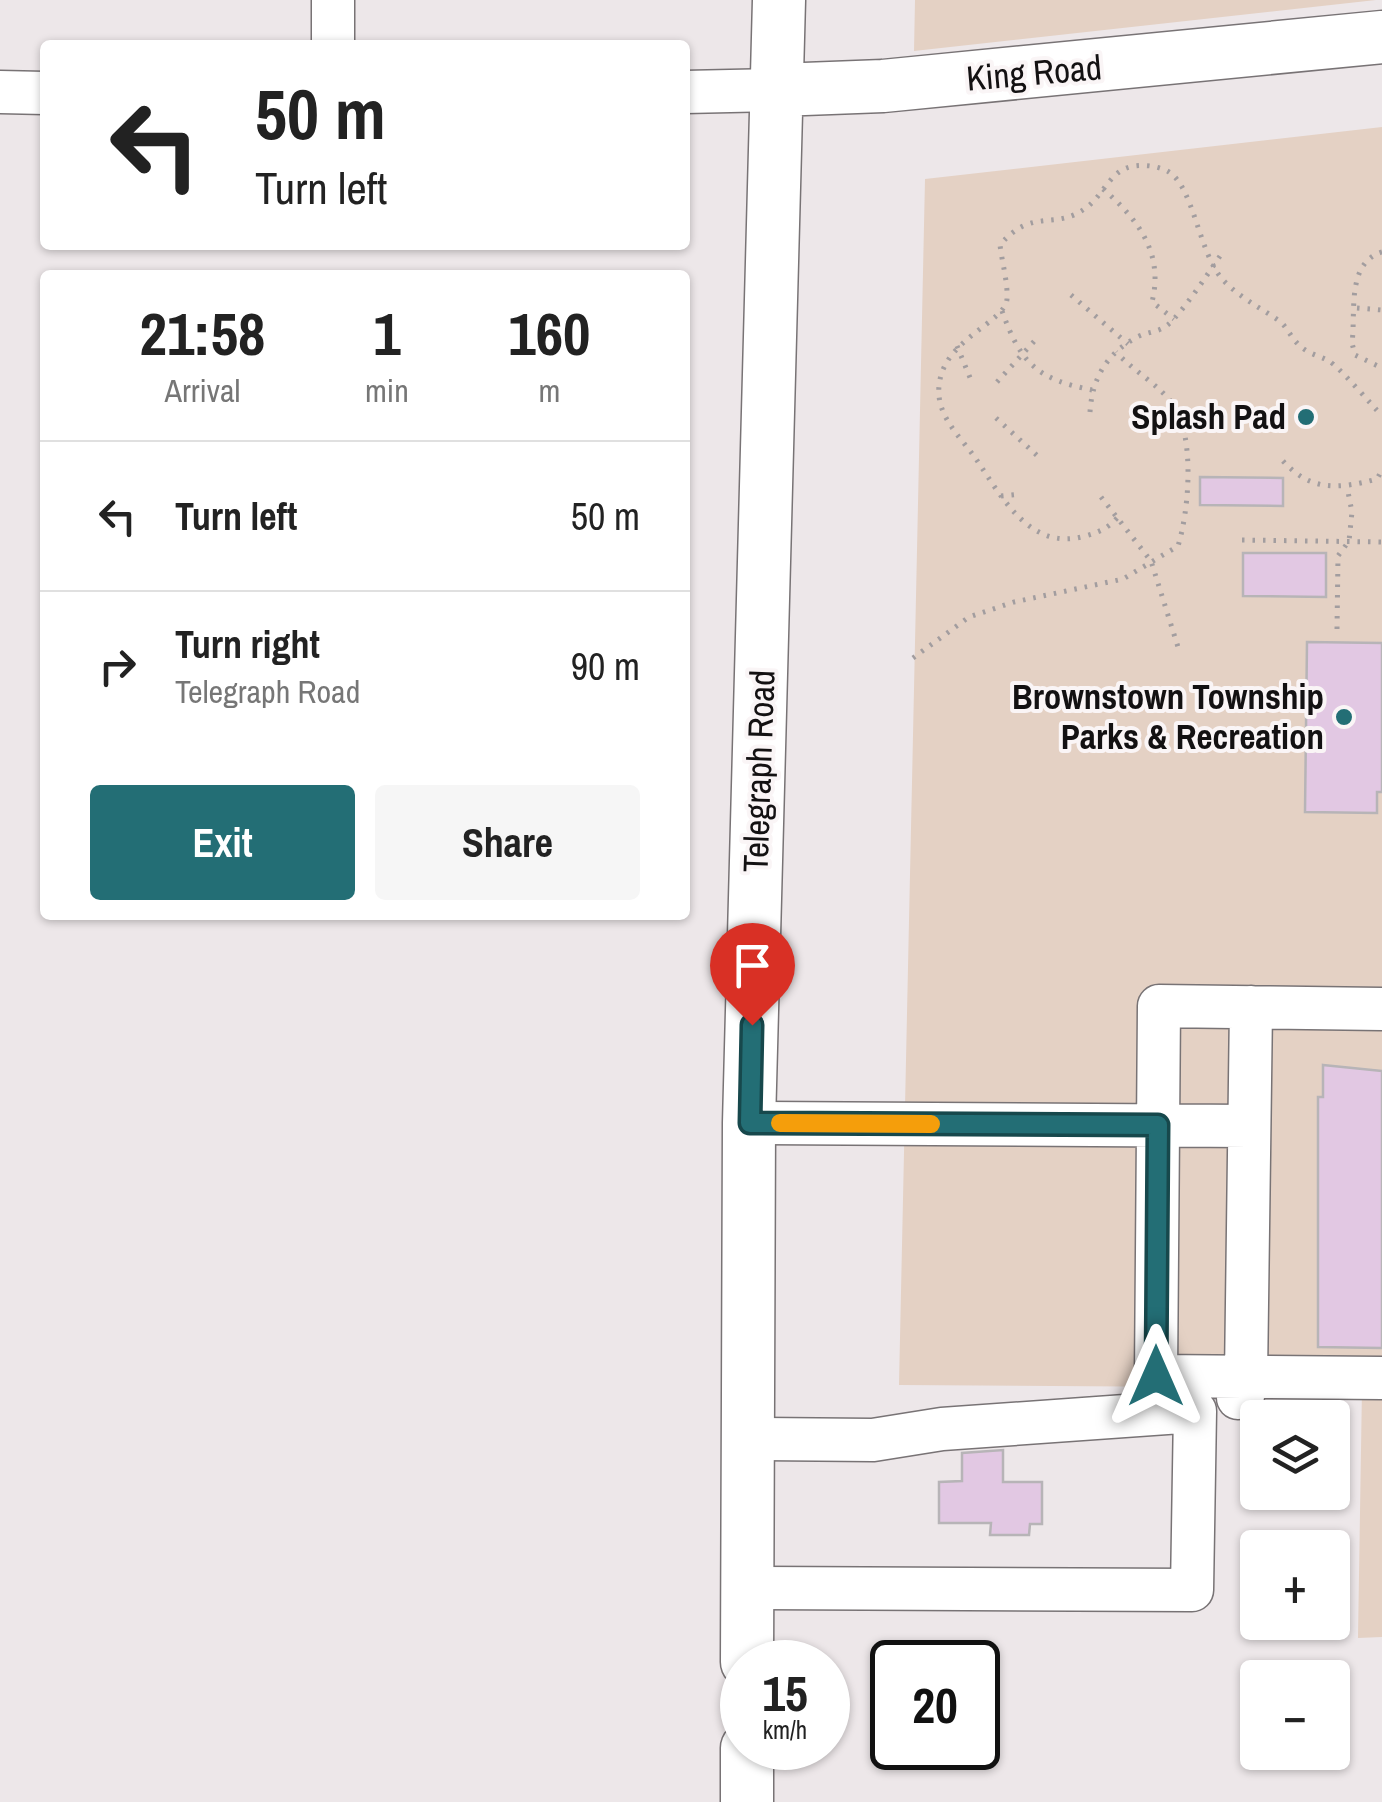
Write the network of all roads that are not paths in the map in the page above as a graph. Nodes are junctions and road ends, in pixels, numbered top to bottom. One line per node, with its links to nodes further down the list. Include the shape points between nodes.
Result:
1 (333, 0): 4 (street)
2 (778, 0): 5 (main road, Telegraph Road)
3 (1382, 37): 5 (main road, King Road, via 883,86)
4 (332, 40)
5 (778, 90): 7 (street, King Road); 11 (main road, Telegraph Road)
6 (0, 92): 8 (street)
7 (690, 92)
8 (40, 93)
9 (1250, 1007): 10 (street); 12 (street, via 1159,1006); 13 (street)
10 (1382, 1009)
11 (750, 1123): 12 (street); 17 (main road, Telegraph Road)
12 (1158, 1125): 13 (street); 14 (street, via 1156,1376)
13 (1249, 1126): 14 (street)
14 (1246, 1377): 15 (street); 16 (street, via 1243,1396)
15 (1382, 1378)
16 (1196, 1410): 17 (street, via 873,1440); 18 (street, via 1192,1590)
17 (748, 1439): 18 (main road, Telegraph Road)
18 (747, 1588): 19 (main road, Telegraph Road)
19 (747, 1640)
20 (747, 1770): 21 (main road)
21 (747, 1802)

